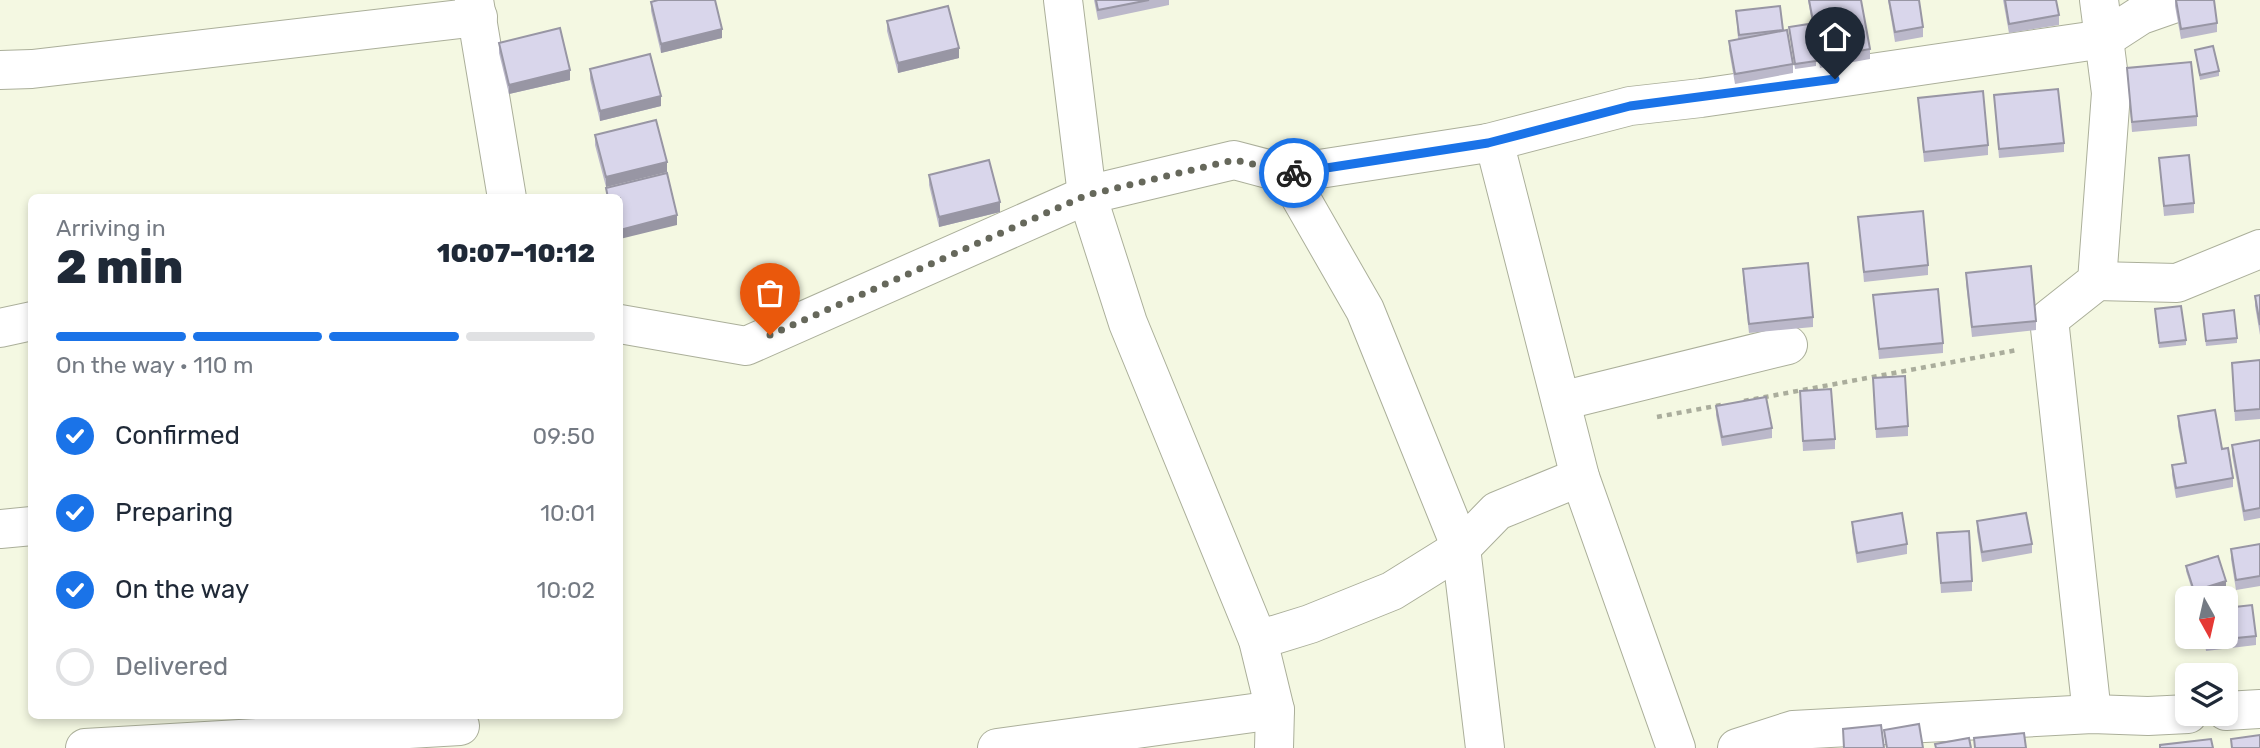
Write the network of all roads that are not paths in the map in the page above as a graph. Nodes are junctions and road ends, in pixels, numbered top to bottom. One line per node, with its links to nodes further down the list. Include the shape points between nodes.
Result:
1 (1063, 0): 10 (street)
2 (2099, 0): 5 (street)
3 (2184, 0): 5 (street, via 2141,15)
4 (476, 8): 6 (street); 9 (street)
5 (2104, 39): 7 (street, via 1630,106); 12 (street, via 2111,93)
6 (0, 70)
7 (1488, 143): 8 (street); 17 (street, via 1495,145)
8 (1287, 174): 10 (street, via 1234,160); 21 (street, via 1365,310)
9 (506, 194)
10 (1087, 195): 14 (street, via 746,346); 22 (street, via 1128,323)
11 (2260, 249): 12 (street, via 2177,283)
12 (2097, 281): 26 (street, via 2049,319)
13 (28, 322): 15 (street)
14 (623, 325)
15 (0, 328)
16 (1788, 345): 17 (street)
17 (1560, 401): 18 (street)
18 (1580, 477): 21 (street, via 1497,511); 34 (street)
19 (28, 526): 20 (street)
20 (0, 529)
21 (1461, 548): 22 (street, via 1392,591); 33 (street)
22 (1258, 640): 24 (street)
23 (2260, 709): 25 (street)
24 (1275, 710): 31 (street); 32 (street)
25 (2238, 710)
26 (2092, 714): 29 (street); 35 (street, via 1793,730)
27 (2175, 720): 29 (street)
28 (460, 730): 30 (street)
29 (2148, 732)
30 (85, 748)
31 (997, 748)
32 (1275, 748)
33 (1485, 748)
34 (1676, 748)
35 (1737, 748)

